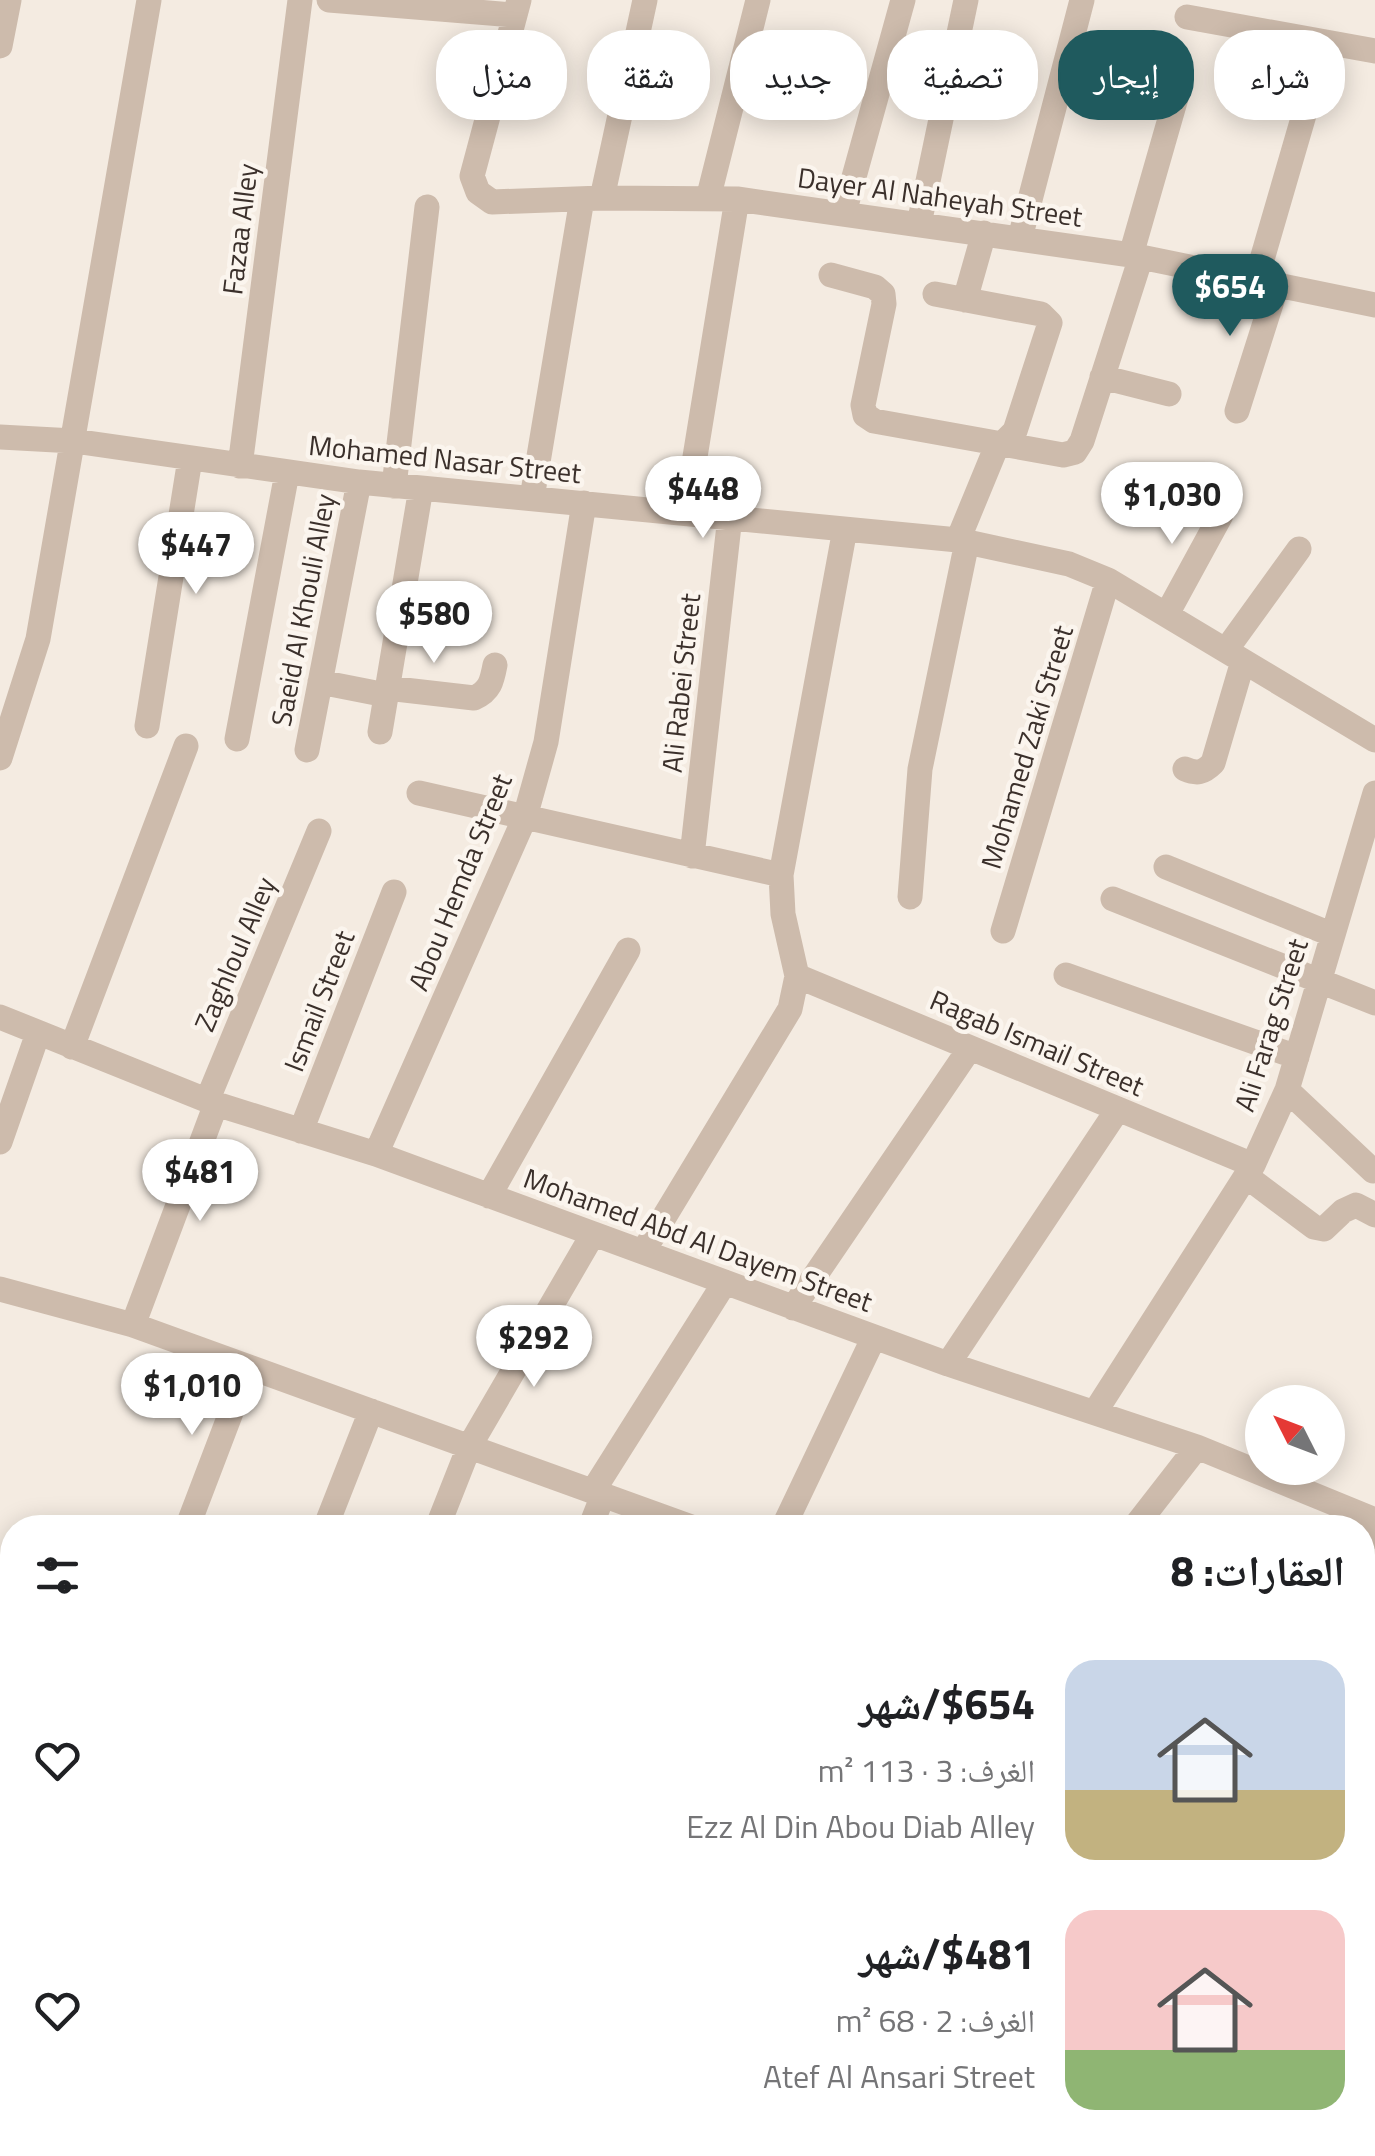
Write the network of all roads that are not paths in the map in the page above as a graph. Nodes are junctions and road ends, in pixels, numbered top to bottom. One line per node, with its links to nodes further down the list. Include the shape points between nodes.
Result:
1 (9, 0): 12 (street)
2 (149, 0): 34 (street)
3 (300, 0): 37 (street, Fazaa Alley)
4 (329, 0): 10 (street)
5 (645, 0): 16 (street)
6 (758, 0): 17 (street)
7 (902, 0): 20 (street)
8 (966, 0): 21 (street)
9 (1082, 0): 23 (street)
10 (516, 8): 16 (street, Dayer Al Naheyah Street, via 472,176 478,192 492,202)
11 (1187, 16): 13 (street)
12 (0, 46)
13 (1375, 51)
14 (1171, 120): 24 (street)
15 (1303, 120): 26 (street)
16 (592, 198): 17 (street, Dayer Al Naheyah Street); 43 (street)
17 (708, 199): 18 (street, Dayer Al Naheyah Street)
18 (738, 199): 20 (street, Dayer Al Naheyah Street); 45 (street)
19 (427, 208): 41 (street)
20 (844, 213): 21 (street, Dayer Al Naheyah Street)
21 (919, 224): 22 (street, Dayer Al Naheyah Street)
22 (984, 234): 23 (street, Dayer Al Naheyah Street); 28 (street)
23 (1020, 238): 24 (street, Dayer Al Naheyah Street)
24 (1136, 256): 26 (street, Dayer Al Naheyah Street); 30 (street)
25 (831, 276): 35 (street, via 884,294 865,415)
26 (1266, 282): 29 (street, Dayer Al Naheyah Street); 32 (street)
27 (935, 294): 28 (street)
28 (965, 300): 35 (street, via 1041,314 1050,323 1015,431)
29 (1375, 305)
30 (1102, 377): 31 (street); 35 (street, via 1075,452)
31 (1169, 394)
32 (1236, 411)
33 (0, 436): 34 (street, Mohamed Nasar Street)
34 (74, 442): 36 (street, Mohamed Nasar Street); 62 (street, via 38,639)
35 (1000, 444): 48 (street)
36 (190, 459): 37 (street, Mohamed Nasar Street); 56 (street)
37 (240, 466): 38 (street, Mohamed Nasar Street)
38 (286, 473): 40 (street, Mohamed Nasar Street); 59 (street)
39 (1186, 478): 51 (street, via 1222,502 1221,515)
40 (359, 482): 41 (street, Mohamed Nasar Street); 54 (street, Saeid Al Khouli Alley)
41 (394, 486): 42 (street, Mohamed Nasar Street)
42 (421, 488): 43 (street, Mohamed Nasar Street); 55 (street)
43 (532, 498): 44 (street, Mohamed Nasar Street)
44 (584, 503): 45 (street, Mohamed Nasar Street); 66 (street, Abou Hemda Street, via 546,742)
45 (686, 512): 46 (street, Mohamed Nasar Street)
46 (730, 516): 47 (street, Mohamed Nasar Street); 68 (street, Ali Rabei Street)
47 (845, 529): 48 (street, Mohamed Nasar Street); 70 (street)
48 (962, 541): 50 (street, Mohamed Nasar Street, via 1069,564); 72 (street, via 920,769)
49 (1299, 549): 52 (street)
50 (1108, 580): 51 (street, Mohamed Nasar Street); 74 (street, Mohamed Zaki Street)
51 (1167, 614): 52 (street, Mohamed Nasar Street)
52 (1234, 655): 58 (street, Mohamed Nasar Street); 63 (street, via 1213,764 1194,773)
53 (495, 664): 55 (street, via 491,684 474,698)
54 (320, 682): 55 (street); 61 (street, Saeid Al Khouli Alley)
55 (387, 692): 57 (street)
56 (147, 726)
57 (380, 732)
58 (1374, 734)
59 (237, 739)
60 (186, 746): 83 (street)
61 (306, 750)
62 (0, 758)
63 (1185, 768)
64 (419, 793): 66 (street)
65 (1375, 794): 75 (street, Ali Farag Street)
66 (525, 818): 68 (street); 91 (street, Abou Hemda Street)
67 (319, 831): 87 (street, Zaghloul Alley)
68 (692, 856): 70 (street)
69 (1166, 867): 75 (street)
70 (781, 875): 78 (street)
71 (394, 892): 89 (street, Ismail Street)
72 (910, 897)
73 (1113, 899): 79 (street)
74 (1004, 931)
75 (1333, 935): 79 (street, Ali Farag Street)
76 (628, 950): 94 (street)
77 (1066, 975): 85 (street)
78 (798, 976): 84 (street, Ragab Ismail Street); 98 (street, via 790,1008)
79 (1319, 982): 80 (street); 85 (street, Ali Farag Street)
80 (1375, 1003)
81 (0, 1018): 82 (street, Mohamed Abd Al Dayem Street)
82 (38, 1032): 83 (street, Mohamed Abd Al Dayem Street); 90 (street)
83 (72, 1046): 87 (street, Mohamed Abd Al Dayem Street)
84 (970, 1048): 88 (street, Ragab Ismail Street); 101 (street)
85 (1297, 1057): 86 (street, Ali Farag Street)
86 (1288, 1090): 92 (street, Ali Farag Street); 93 (street)
87 (212, 1102): 89 (street, Mohamed Abd Al Dayem Street); 102 (street, Zaghloul Alley)
88 (1118, 1109): 92 (street, Ragab Ismail Street); 104 (street)
89 (301, 1131): 91 (street, Mohamed Abd Al Dayem Street)
90 (0, 1142)
91 (376, 1154): 94 (street, Mohamed Abd Al Dayem Street)
92 (1249, 1170): 95 (street, Ragab Ismail Street, via 1314,1228 1324,1229); 107 (street, Ali Farag Street)
93 (1374, 1170): 95 (street)
94 (490, 1196): 97 (street, Mohamed Abd Al Dayem Street)
95 (1343, 1212): 96 (street, via 1356,1205)
96 (1375, 1215)
97 (593, 1234): 98 (street, Mohamed Abd Al Dayem Street); 108 (street)
98 (643, 1252): 99 (street, Mohamed Abd Al Dayem Street)
99 (726, 1282): 101 (street, Mohamed Abd Al Dayem Street); 110 (street)
100 (0, 1289): 102 (street)
101 (794, 1308): 103 (street, Mohamed Abd Al Dayem Street)
102 (133, 1325): 105 (street)
103 (874, 1337): 104 (street, Mohamed Abd Al Dayem Street); 116 (street)
104 (948, 1364): 107 (street, Mohamed Abd Al Dayem Street)
105 (248, 1368): 106 (street); 111 (street)
106 (371, 1411): 108 (street); 112 (street)
107 (1094, 1412): 109 (street, Mohamed Abd Al Dayem Street)
108 (469, 1446): 110 (street); 113 (street)
109 (1197, 1446): 117 (street); 118 (street, Mohamed Abd Al Dayem Street)
110 (598, 1493): 114 (street); 115 (street)
111 (192, 1515)
112 (330, 1515)
113 (443, 1515)
114 (593, 1515)
115 (658, 1515)
116 (789, 1515)
117 (1144, 1515)
118 (1363, 1515)

